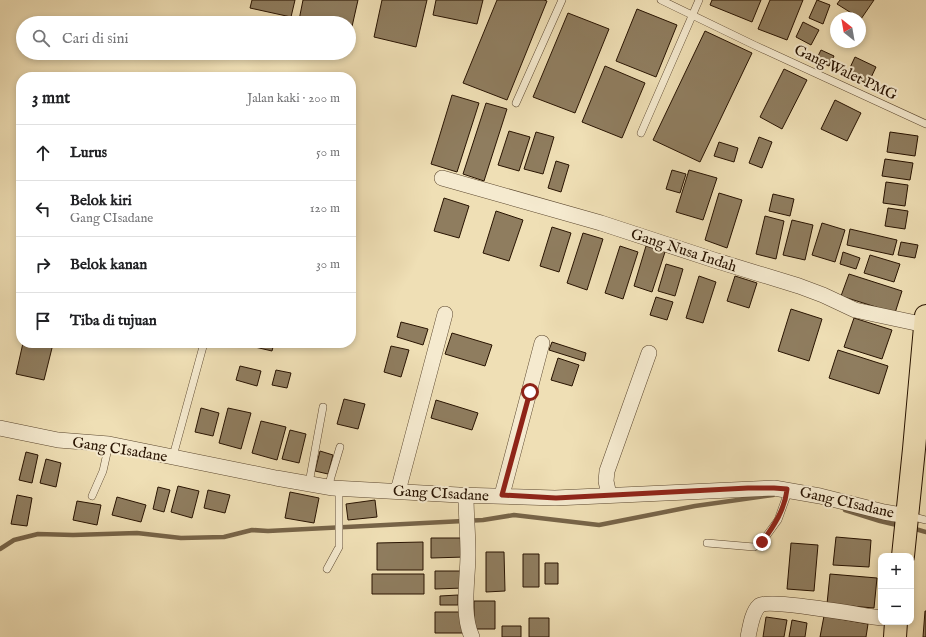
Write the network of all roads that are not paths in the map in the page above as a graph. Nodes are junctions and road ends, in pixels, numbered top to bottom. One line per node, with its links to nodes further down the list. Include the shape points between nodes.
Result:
1 (562, 0): 5 (lane)
2 (661, 0): 4 (lane, Gang Walet PMG)
3 (699, 0): 4 (lane)
4 (691, 15): 6 (lane, Gang Walet PMG); 7 (lane)
5 (516, 103)
6 (926, 124)
7 (641, 133)
8 (442, 178): 10 (street, Gang Nusa Indah, via 600,223 799,286 855,310)
9 (446, 314): 21 (street)
10 (925, 321): 27 (highway)
11 (542, 343): 24 (street)
12 (203, 348): 18 (lane)
13 (649, 353): 26 (street, via 607,471)
14 (323, 407): 19 (lane)
15 (0, 428): 16 (street, Gang CIsadane, via 58,440)
16 (109, 444): 18 (street, Gang CIsadane); 25 (lane, via 103,471)
17 (340, 447): 20 (lane)
18 (173, 456): 19 (street, Gang CIsadane)
19 (309, 483): 20 (street, Gang CIsadane)
20 (334, 488): 21 (street, Gang CIsadane); 30 (lane, via 339,520 339,547)
21 (398, 491): 23 (street, Gang CIsadane)
22 (787, 492): 26 (street, Gang CIsadane, via 774,488 748,488); 27 (street, Gang CIsadane); 28 (lane, via 778,520 762,542 754,547)
23 (466, 495): 24 (street, Gang CIsadane); 33 (street, via 466,598)
24 (502, 495): 26 (street, Gang CIsadane, via 556,498)
25 (92, 496)
26 (609, 496)
27 (913, 519): 29 (highway)
28 (707, 543)
29 (904, 553)
30 (328, 570)
31 (878, 618): 34 (street, via 783,604 762,604 755,612)
32 (896, 625): 35 (highway)
33 (472, 637)
34 (748, 637)
35 (895, 637)

